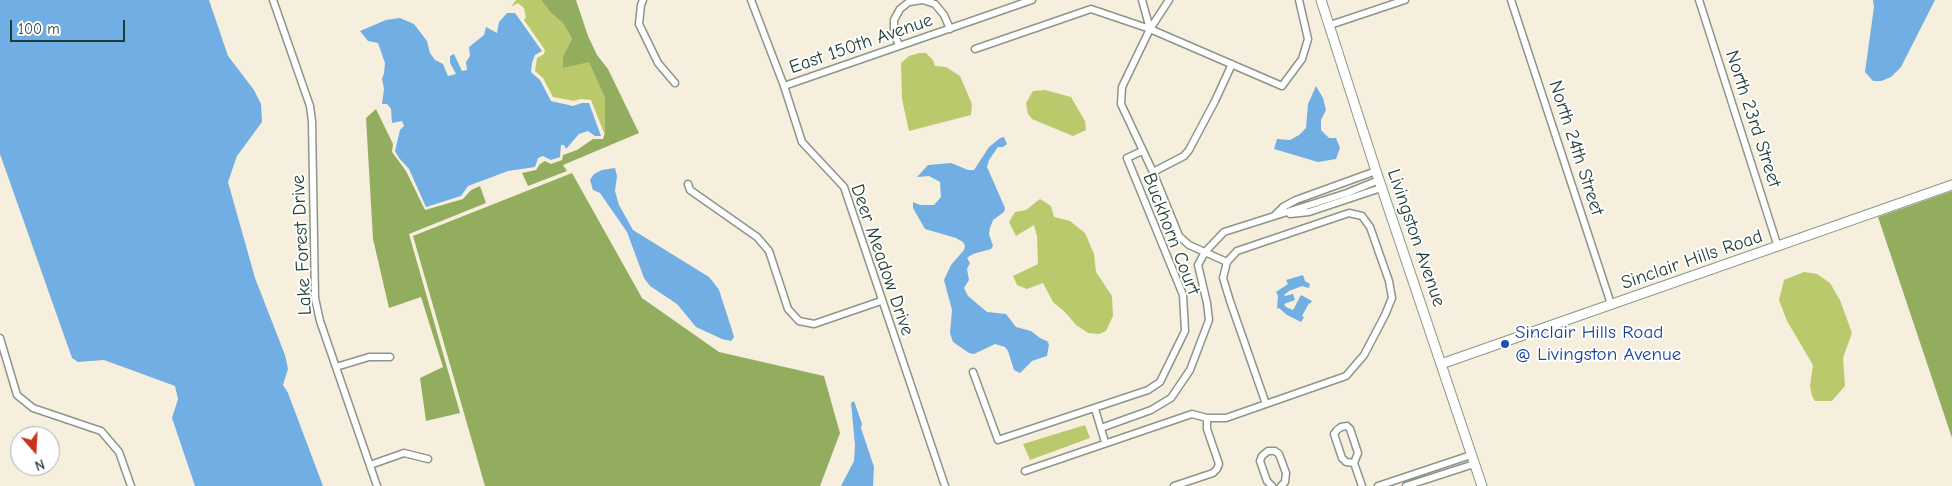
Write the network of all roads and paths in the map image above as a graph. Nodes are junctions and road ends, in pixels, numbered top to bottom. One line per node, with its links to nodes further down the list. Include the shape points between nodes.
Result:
1 (273, 0): 34 (street, Lake Forest Drive, via 310,106 315,298)
2 (643, 0): 18 (street, via 639,24 658,63)
3 (751, 0): 19 (street, Deer Meadow Drive)
4 (1032, 0): 13 (street, East 150th Avenue)
5 (1142, 0): 14 (street)
6 (1169, 0): 14 (street)
7 (1299, 0): 17 (street, via 1308,39 1302,59 1282,86)
8 (1322, 0): 12 (street, Livingston Avenue)
9 (1405, 0): 12 (street)
10 (1511, 0): 30 (street, North 24th Street)
11 (1699, 0): 26 (street, North 23rd Street)
12 (1330, 25): 22 (street, Livingston Avenue)
13 (950, 29): 15 (street, East 150th Avenue); 15 (street, via 935,4 923,0 909,2 894,20)
14 (1150, 29): 16 (street, via 1091,9); 17 (street); 20 (street, via 1122,87 1121,104)
15 (899, 46): 19 (street, East 150th Avenue)
16 (975, 48)
17 (1232, 64): 21 (street, via 1189,150 1184,156)
18 (675, 83)
19 (784, 86): 29 (street, Deer Meadow Drive, via 802,142 844,188)
20 (1142, 151): 21 (street); 37 (street, Buckhorn Court, via 1127,158 1183,296 1185,331 1160,382 1148,390)
21 (1153, 172): 27 (street, via 1179,236)
22 (1379, 180): 25 (street); 25 (street, via 1296,200); 33 (street, Livingston Avenue)
23 (688, 184): 29 (street, via 690,190 757,237 769,251 788,309 799,321 814,324)
24 (1952, 185): 26 (street, Sinclair Hills Road)
25 (1274, 216): 27 (street, via 1224,232)
26 (1778, 247): 30 (street, Sinclair Hills Road)
27 (1205, 252): 28 (street); 39 (street, via 1198,265 1209,320 1190,370 1171,398 1151,410)
28 (1226, 262): 36 (street, via 1223,278); 36 (street, via 1237,251 1349,213 1362,216 1370,227 1389,282 1392,298 1386,315 1364,355 1346,376)
29 (881, 301): 48 (street, Deer Meadow Drive)
30 (1612, 304): 33 (street, Sinclair Hills Road)
31 (0, 338): 46 (street, via 17,395 32,408 101,431 119,452)
32 (390, 357): 34 (street, via 369,357)
33 (1442, 364): 42 (street, Livingston Avenue)
34 (336, 367): 44 (street, Lake Forest Drive)
35 (973, 372): 37 (street, Buckhorn Court, via 998,440)
36 (1266, 404): 38 (street, via 1226,418)
37 (1095, 409): 39 (street)
38 (1207, 418): 40 (street, via 1192,414); 49 (street, via 1207,429 1219,464 1213,473)
39 (1101, 428): 40 (street)
40 (1105, 442): 45 (street)
41 (428, 459): 44 (street, via 404,453)
42 (1473, 459): 53 (street); 54 (street); 55 (street, Livingston Avenue)
43 (1354, 463): 43 (street, via 1358,453 1350,429 1341,427 1334,434 1342,458); 52 (street)
44 (370, 465): 47 (street, Lake Forest Drive)
45 (1025, 471)
46 (131, 486)
47 (377, 486)
48 (945, 486)
49 (1174, 486)
50 (1272, 486): 51 (street, via 1260,461 1268,451 1279,454 1286,474)
51 (1281, 486)
52 (1362, 486)
53 (1378, 486)
54 (1406, 486)
55 (1482, 486)

